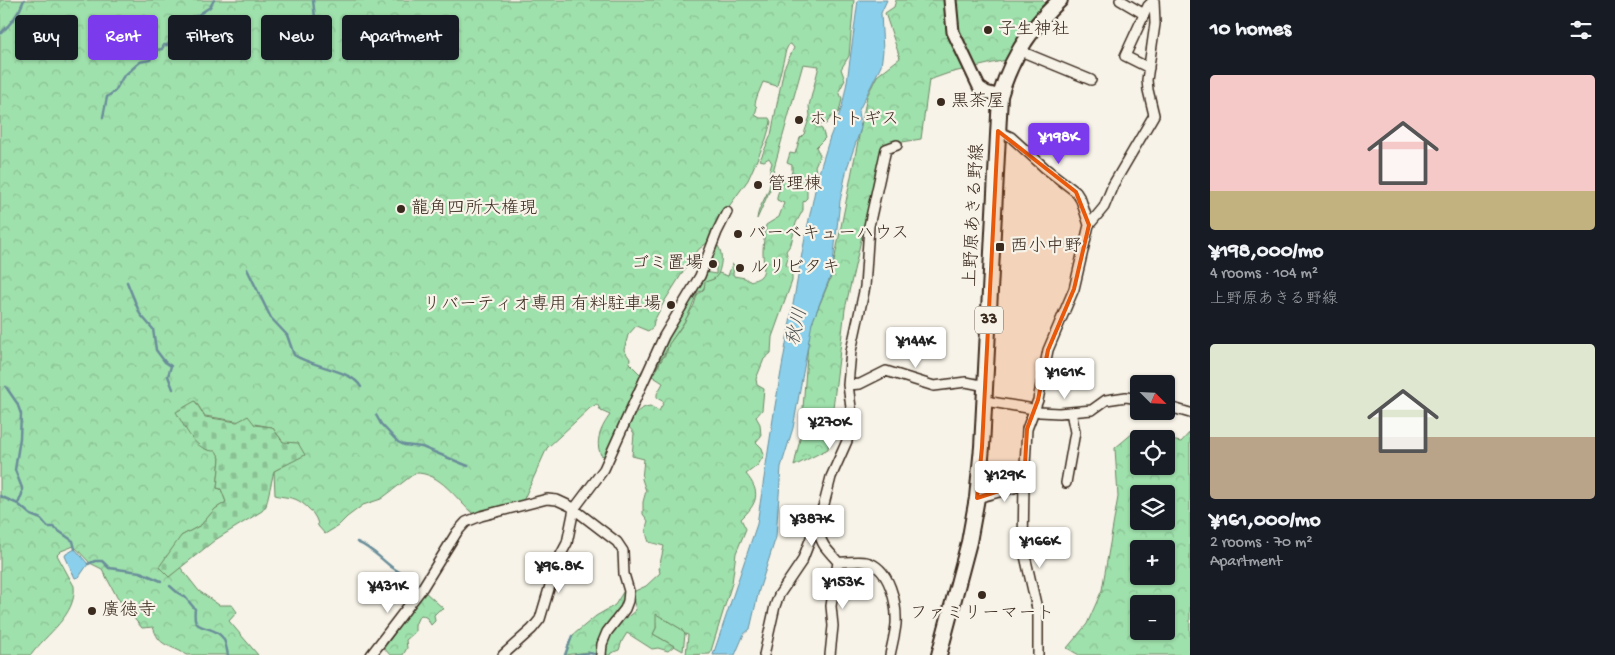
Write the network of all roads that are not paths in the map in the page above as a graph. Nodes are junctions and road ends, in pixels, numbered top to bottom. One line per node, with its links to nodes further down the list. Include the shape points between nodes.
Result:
1 (950, 0): 9 (street, via 953,32 979,87)
2 (1060, 0): 6 (main road, 上野原あきる野線 / 33, via 1037,23)
3 (1120, 0): 5 (street)
4 (1154, 0): 5 (street); 7 (street, via 1155,24)
5 (1144, 14): 7 (street, via 1125,56)
6 (1018, 50): 8 (street); 9 (main road, 上野原あきる野線 / 33)
7 (1149, 68): 13 (street, via 1148,90 1154,115 1113,185 1104,207)
8 (1091, 80)
9 (1000, 96): 10 (main road, 上野原あきる野線 / 33)
10 (998, 131): 13 (street, via 1010,137 1076,192); 15 (main road, 上野原あきる野線 / 33)
11 (897, 145): 14 (street, via 886,149 880,170)
12 (727, 212): 25 (street, via 700,276 664,336 604,469)
13 (1088, 225): 19 (street, via 1074,289 1048,350)
14 (848, 385): 15 (street, via 860,384 886,371 934,386 966,382); 26 (street, via 852,415 847,441)
15 (986, 386): 17 (main road, 上野原あきる野線 / 33)
16 (1130, 398): 20 (street, via 1106,400 1092,410)
17 (985, 401): 19 (street); 24 (main road, 上野原あきる野線 / 33)
18 (1175, 409): 21 (street)
19 (1034, 410): 20 (street); 22 (street, via 1027,429)
20 (1071, 412): 23 (street, via 1075,432)
21 (1190, 413)
22 (1024, 483): 24 (street); 35 (street, via 1023,547 1038,613)
23 (1066, 483)
24 (977, 498): 34 (main road, 上野原あきる野線 / 33)
25 (574, 509): 28 (street, via 557,500 547,499 466,522 423,587); 29 (street, via 567,543 555,569 540,619); 30 (street, via 617,542 624,556 628,601 607,632)
26 (819, 514): 27 (street, via 822,520 821,540); 31 (street, via 802,561 777,600)
27 (838, 562): 32 (street, via 831,606); 33 (street, via 866,562 884,575 895,606 896,626)
28 (371, 655)
29 (503, 655)
30 (601, 655)
31 (764, 655)
32 (830, 655)
33 (890, 655)
34 (939, 655)
35 (1038, 655)

